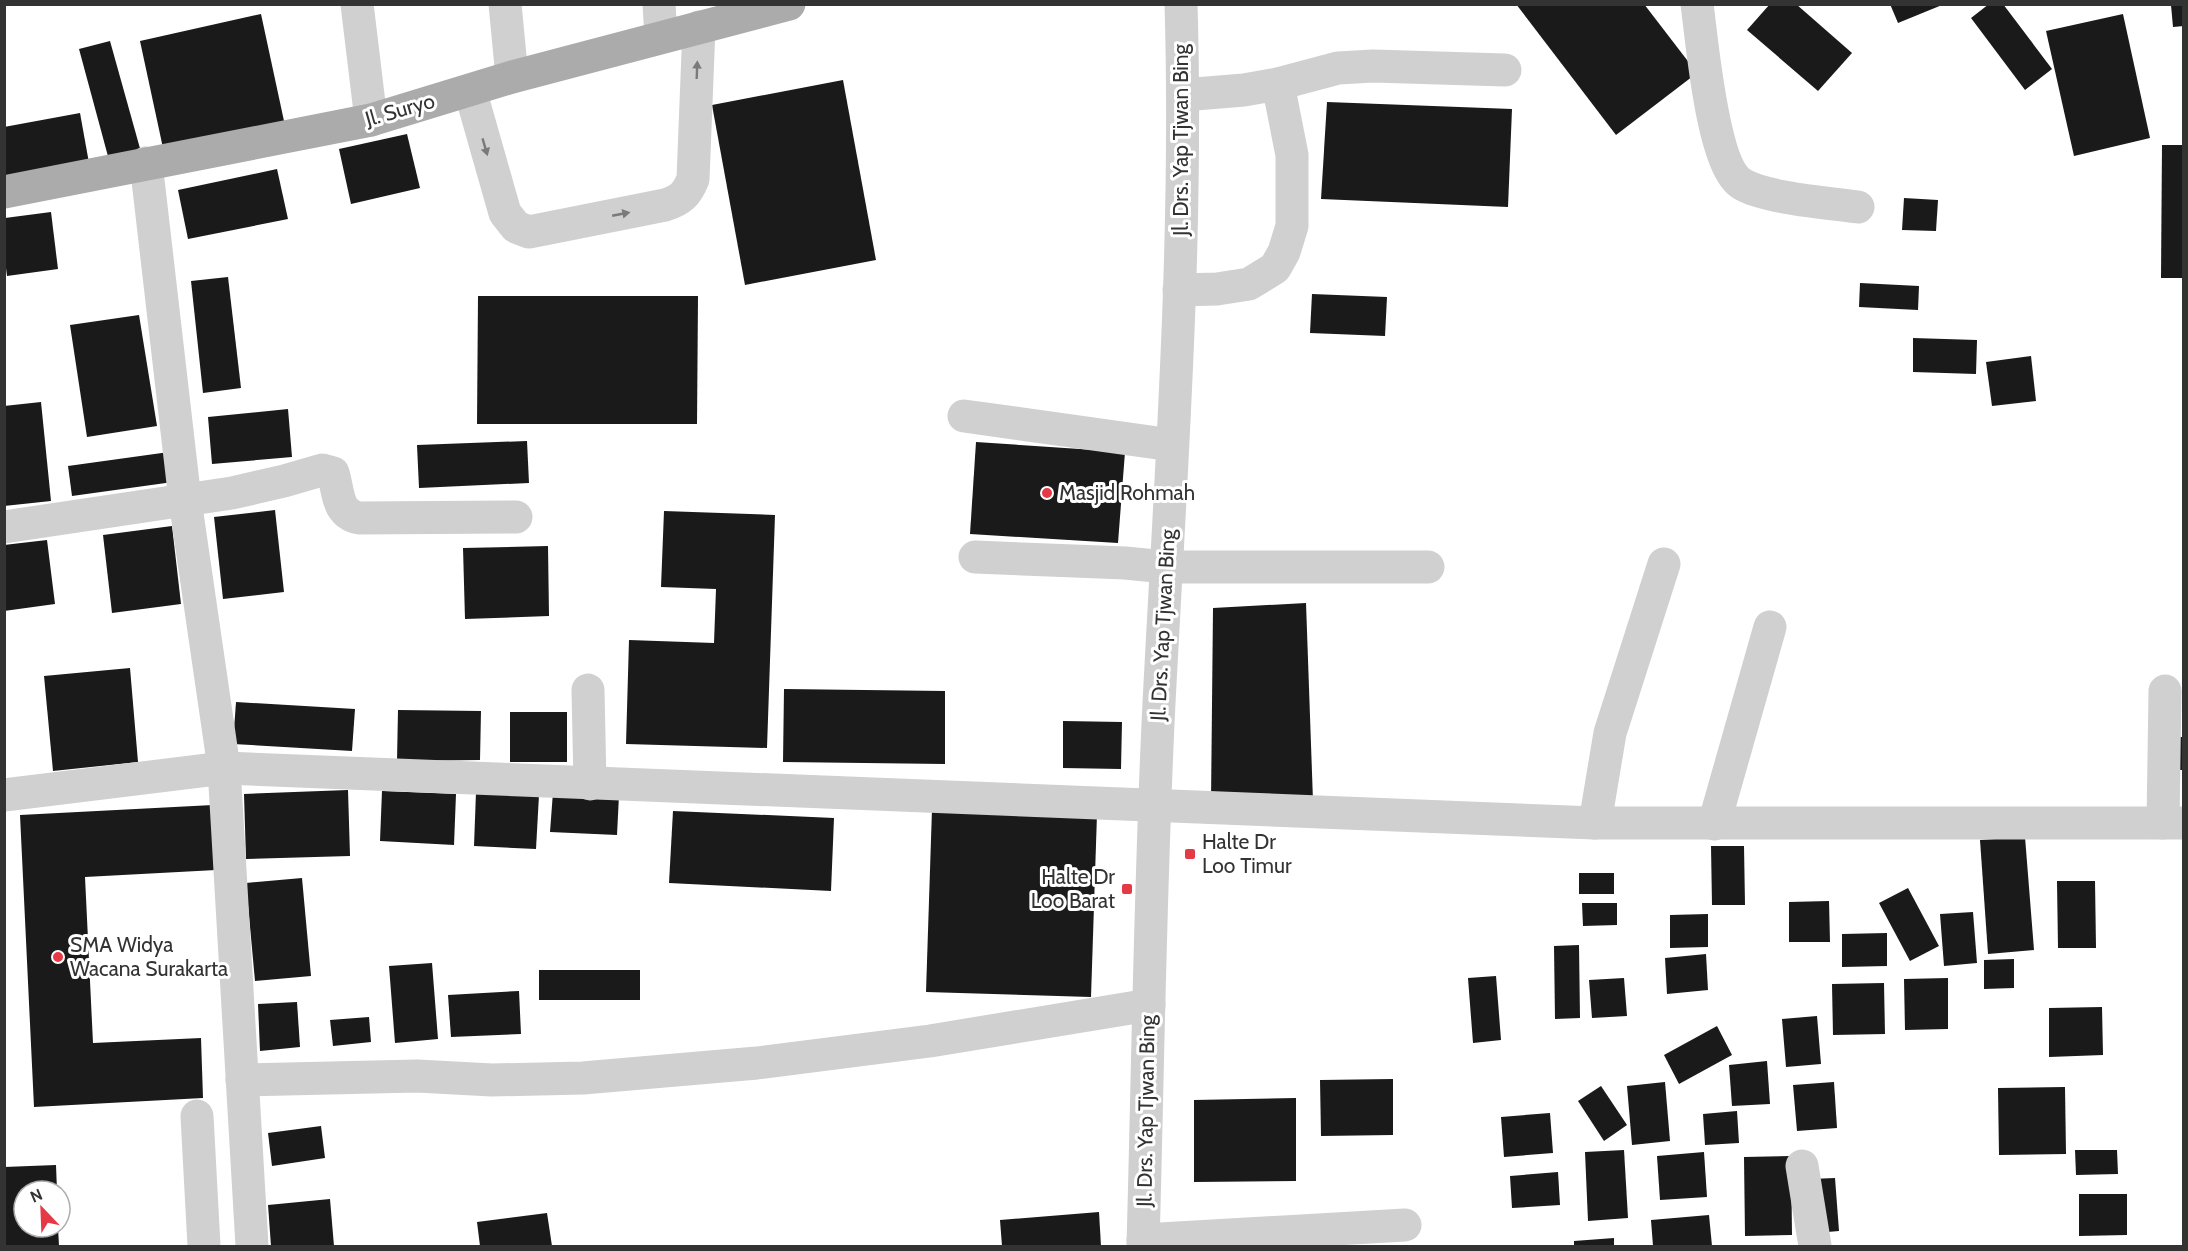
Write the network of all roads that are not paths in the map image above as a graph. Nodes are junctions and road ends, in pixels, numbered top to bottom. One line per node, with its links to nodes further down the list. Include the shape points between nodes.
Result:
1 (357, 4): 14 (street)
2 (505, 4): 10 (street)
3 (658, 4): 8 (street)
4 (789, 4): 7 (main road, Jl. Suryo)
5 (1180, 4): 13 (street, Jl. Drs. Yap Tjwan Bing)
6 (1696, 4): 17 (street, via 1716,131 1725,160 1740,183 1767,193)
7 (699, 27): 8 (main road, Jl. Suryo); 12 (street, one-way to 7, via 505,213 516,227 529,232 665,205 688,192 693,179)
8 (661, 37): 10 (main road, Jl. Suryo)
9 (1505, 70): 11 (street, via 1338,68)
10 (512, 77): 12 (main road, Jl. Suryo)
11 (1278, 84): 13 (street); 18 (street, via 1292,155 1292,226 1284,252 1275,268 1249,284)
12 (470, 90): 14 (main road, Jl. Suryo)
13 (1184, 95): 18 (street, Jl. Drs. Yap Tjwan Bing)
14 (371, 120): 15 (main road, Jl. Suryo)
15 (146, 163): 16 (main road, Jl. Suryo); 21 (street)
16 (4, 192)
17 (1858, 207)
18 (1179, 290): 20 (street, Jl. Drs. Yap Tjwan Bing)
19 (964, 416): 20 (street)
20 (1172, 445): 26 (street, Jl. Drs. Yap Tjwan Bing)
21 (185, 500): 22 (street, via 258,488 322,470 333,473 340,506 359,518); 23 (street); 31 (street)
22 (516, 517)
23 (4, 527)
24 (975, 557): 26 (street)
25 (1664, 564): 35 (street, via 1610,733)
26 (1166, 567): 27 (street); 34 (street, Jl. Drs. Yap Tjwan Bing)
27 (1428, 567)
28 (1770, 627): 37 (street)
29 (588, 690): 32 (street)
30 (2165, 691): 36 (street)
31 (224, 768): 32 (street); 33 (street); 39 (street)
32 (590, 784): 34 (street)
33 (4, 795)
34 (1154, 806): 35 (street); 38 (street, Jl. Drs. Yap Tjwan Bing)
35 (1595, 823): 37 (street)
36 (2173, 823): 37 (street)
37 (1714, 824)
38 (1149, 1005): 39 (street, via 930,1041 757,1063 618,1075 492,1080 417,1076); 43 (street, Jl. Drs. Yap Tjwan Bing)
39 (242, 1080): 45 (street)
40 (197, 1116): 44 (street)
41 (1802, 1166): 46 (street)
42 (1405, 1225): 43 (street)
43 (1143, 1243)
44 (204, 1246)
45 (252, 1246)
46 (1815, 1246)

